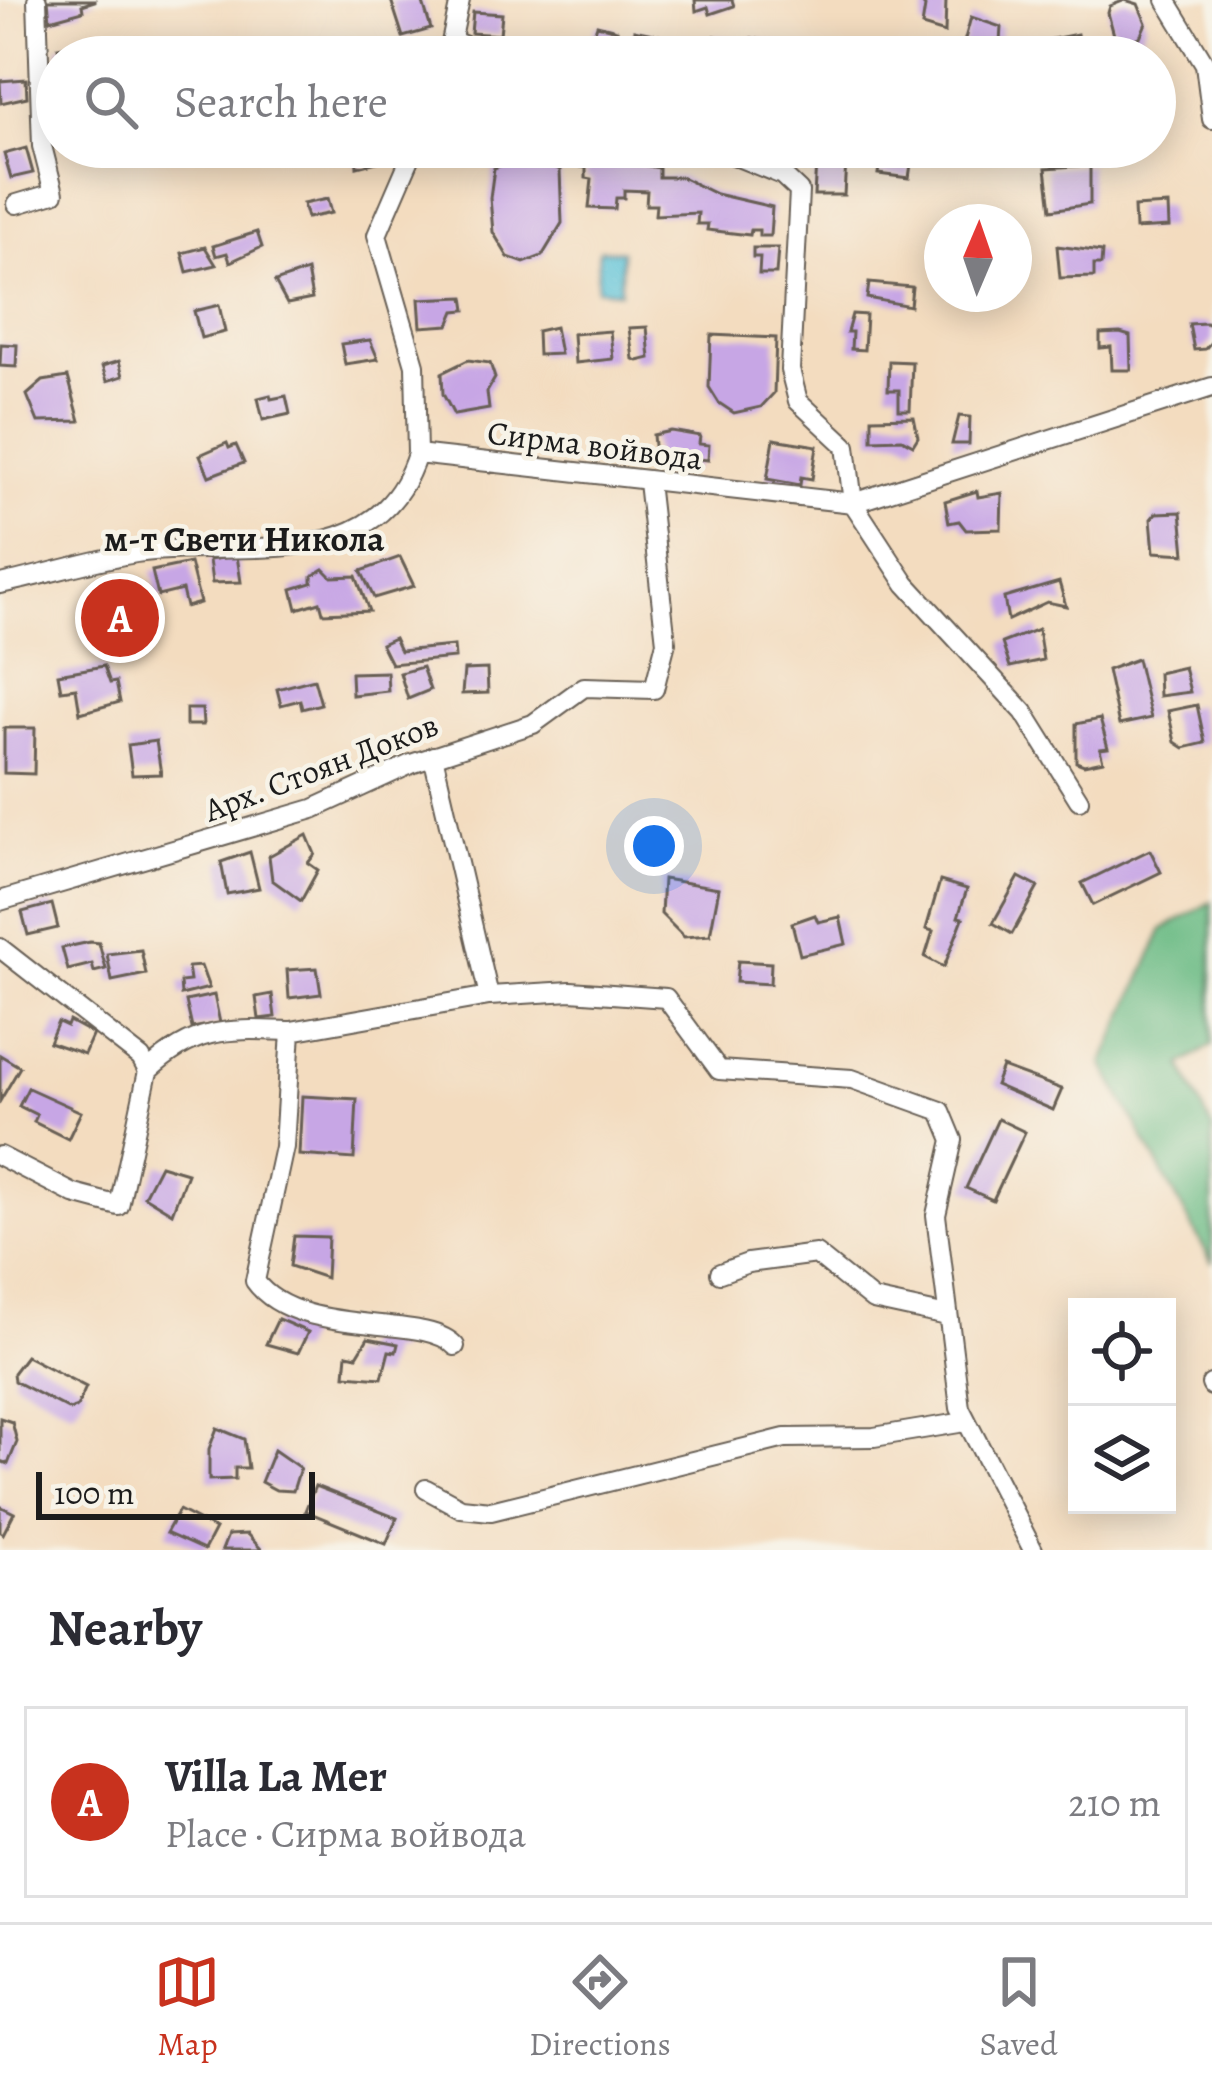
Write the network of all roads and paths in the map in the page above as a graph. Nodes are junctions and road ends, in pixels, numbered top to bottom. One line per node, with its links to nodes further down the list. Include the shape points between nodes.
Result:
1 (37, 0): 4 (street)
2 (460, 0): 5 (street)
3 (1166, 0): 6 (street, via 1205,64)
4 (38, 36)
5 (453, 36)
6 (1212, 119)
7 (48, 168): 10 (street, via 54,193)
8 (406, 168): 12 (street, via 377,235 415,365)
9 (765, 168): 14 (street, via 799,190 790,370 798,401 846,446)
10 (16, 204)
11 (1212, 387): 14 (street, Сирма войвода)
12 (417, 454): 13 (street, Сирма войвода); 15 (street, via 392,507 336,540 136,553)
13 (648, 482): 14 (street, Сирма войвода); 16 (street, Арх. Стоян Доков, via 666,642 661,679 646,691 584,687 533,724)
14 (853, 503): 17 (street, via 906,584 1024,712)
15 (0, 584)
16 (433, 756): 18 (street, Арх. Стоян Доков, via 313,809); 20 (street)
17 (1079, 800)
18 (0, 901)
19 (0, 948): 22 (street)
20 (489, 996): 21 (street); 25 (street, via 666,998 718,1070 852,1079 941,1112 953,1140 936,1215)
21 (291, 1031): 22 (street, via 241,1029 182,1040); 26 (street, via 284,1147 255,1281 263,1293 313,1315 430,1330)
22 (148, 1071): 23 (street, via 119,1206 74,1194)
23 (0, 1156)
24 (720, 1274): 25 (street, via 816,1254 873,1300)
25 (946, 1316): 27 (street)
26 (455, 1346)
27 (965, 1422): 28 (street, via 874,1437 785,1438 491,1510 461,1508); 29 (street)
28 (426, 1489)
29 (1034, 1550)

